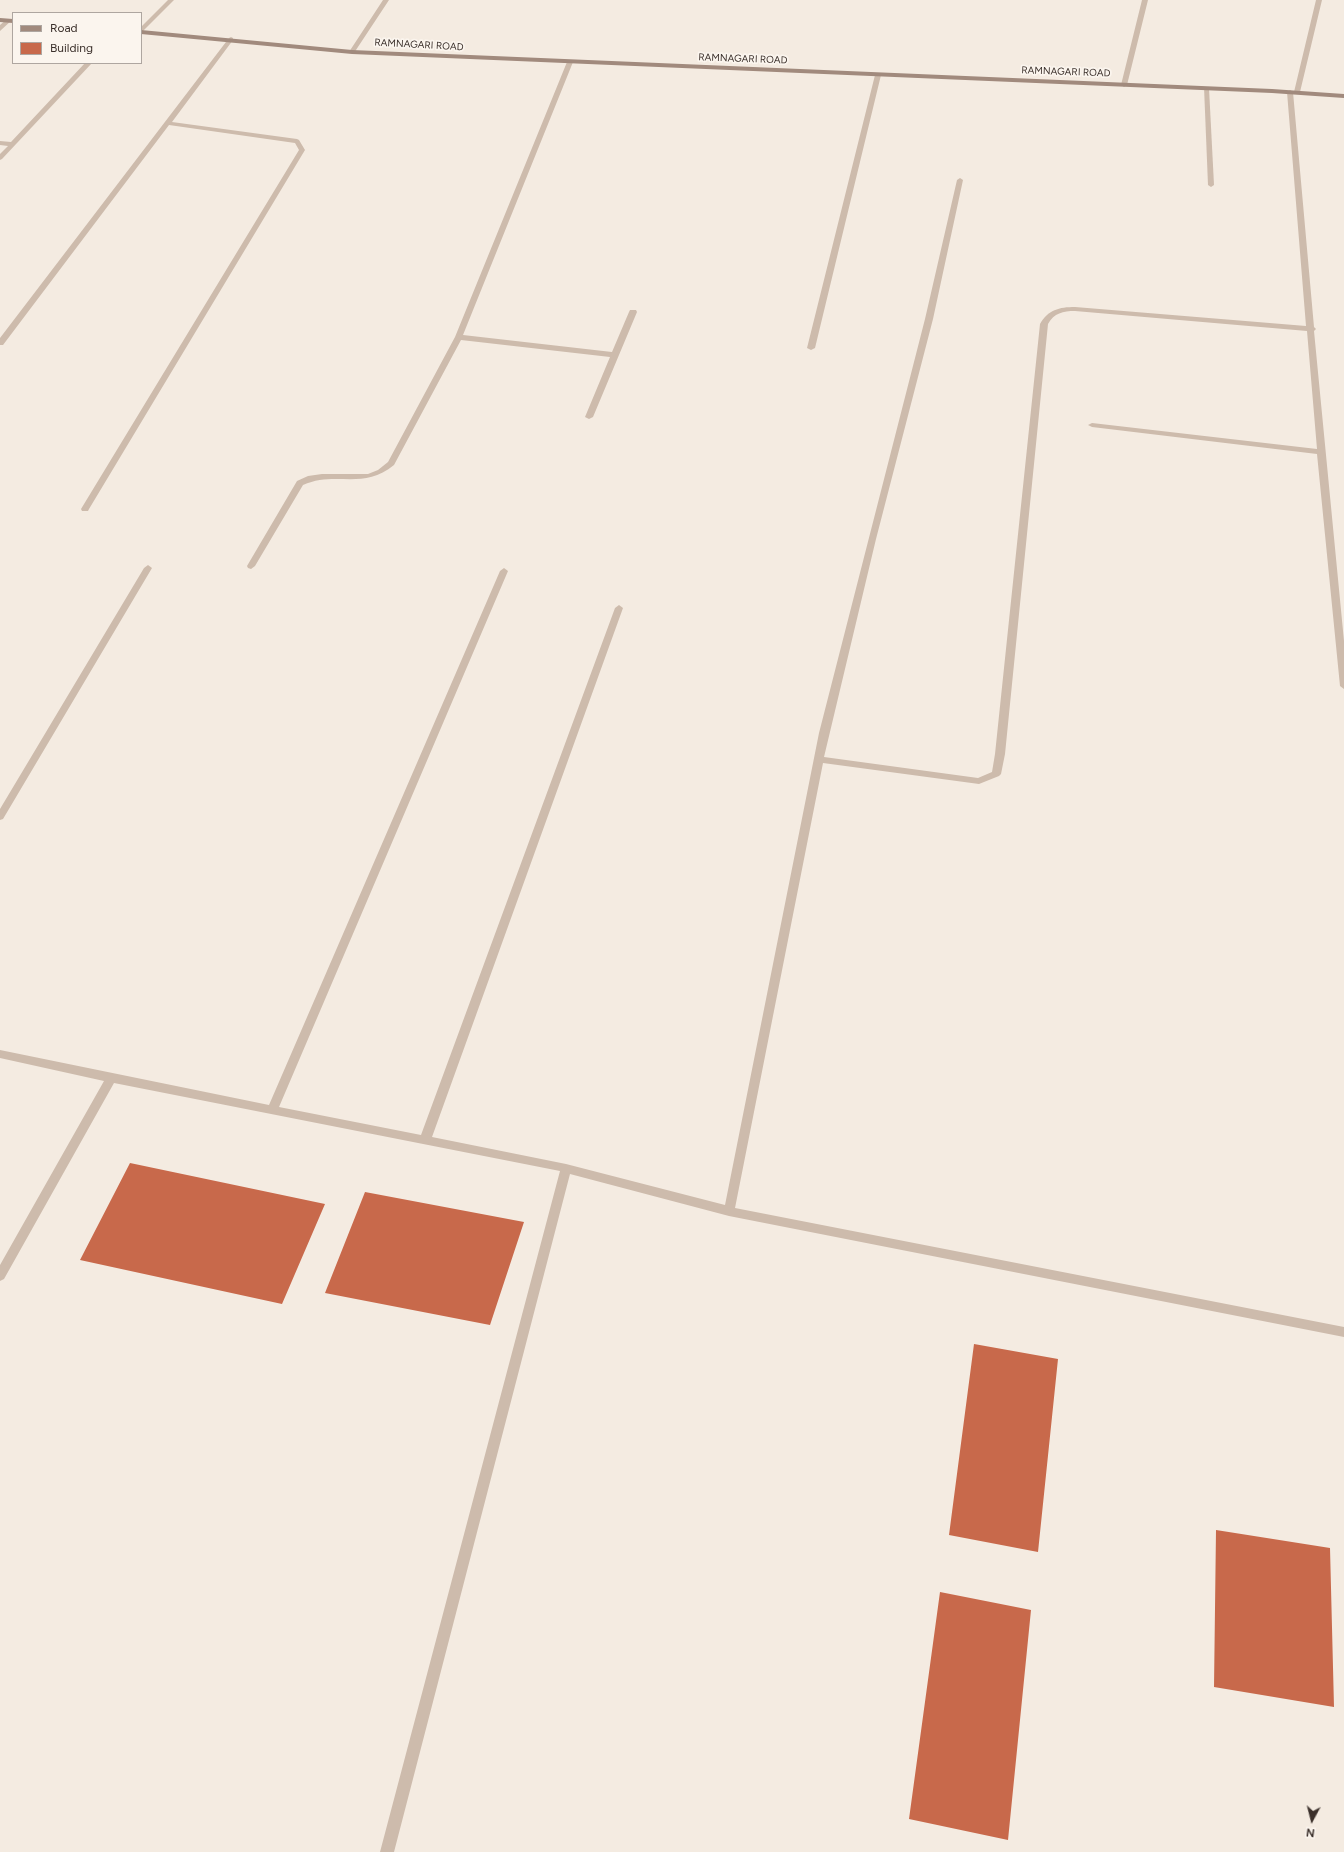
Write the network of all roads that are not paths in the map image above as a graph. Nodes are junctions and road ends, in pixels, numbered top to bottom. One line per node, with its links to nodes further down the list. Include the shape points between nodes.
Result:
1 (171, 0): 8 (street)
2 (386, 0): 11 (street)
3 (1145, 0): 15 (street)
4 (1319, 0): 17 (street)
5 (0, 20): 6 (street)
6 (11, 21): 7 (street)
7 (0, 29)
8 (142, 31)
9 (142, 32): 10 (street, RAMNAGARI ROAD)
10 (231, 39): 11 (street, RAMNAGARI ROAD); 19 (street)
11 (352, 52): 12 (street, RAMNAGARI ROAD)
12 (570, 62): 14 (street, RAMNAGARI ROAD); 27 (street)
13 (88, 64): 21 (street)
14 (878, 75): 15 (street, RAMNAGARI ROAD); 29 (street)
15 (1124, 84): 16 (street, RAMNAGARI ROAD)
16 (1206, 88): 17 (street, RAMNAGARI ROAD); 24 (street)
17 (1293, 92): 18 (street, RAMNAGARI ROAD); 26 (street)
18 (1344, 96)
19 (167, 123): 28 (street); 34 (street, via 297,141 302,150)
20 (0, 143): 21 (street)
21 (13, 144): 22 (street)
22 (0, 158)
23 (960, 180): 40 (street, via 929,318)
24 (1211, 185)
25 (633, 312): 30 (street)
26 (1312, 329): 33 (street); 40 (street, via 1075,309 1052,312 1044,324 996,774 979,781)
27 (459, 337): 30 (street); 35 (street, via 391,463 384,471 367,477 312,478 300,483)
28 (0, 343)
29 (810, 348)
30 (615, 355): 31 (street)
31 (589, 417)
32 (1092, 425): 33 (street)
33 (1321, 452): 39 (street)
34 (85, 509)
35 (251, 566)
36 (148, 568): 41 (street)
37 (504, 571): 44 (street)
38 (619, 608): 45 (street)
39 (1344, 686)
40 (819, 759): 47 (street)
41 (0, 817)
42 (0, 1054): 43 (street)
43 (111, 1078): 44 (street); 48 (street)
44 (272, 1110): 45 (street)
45 (425, 1140): 46 (street)
46 (566, 1168): 47 (street); 50 (street)
47 (729, 1211): 49 (street)
48 (0, 1276)
49 (1344, 1332)
50 (387, 1852)

